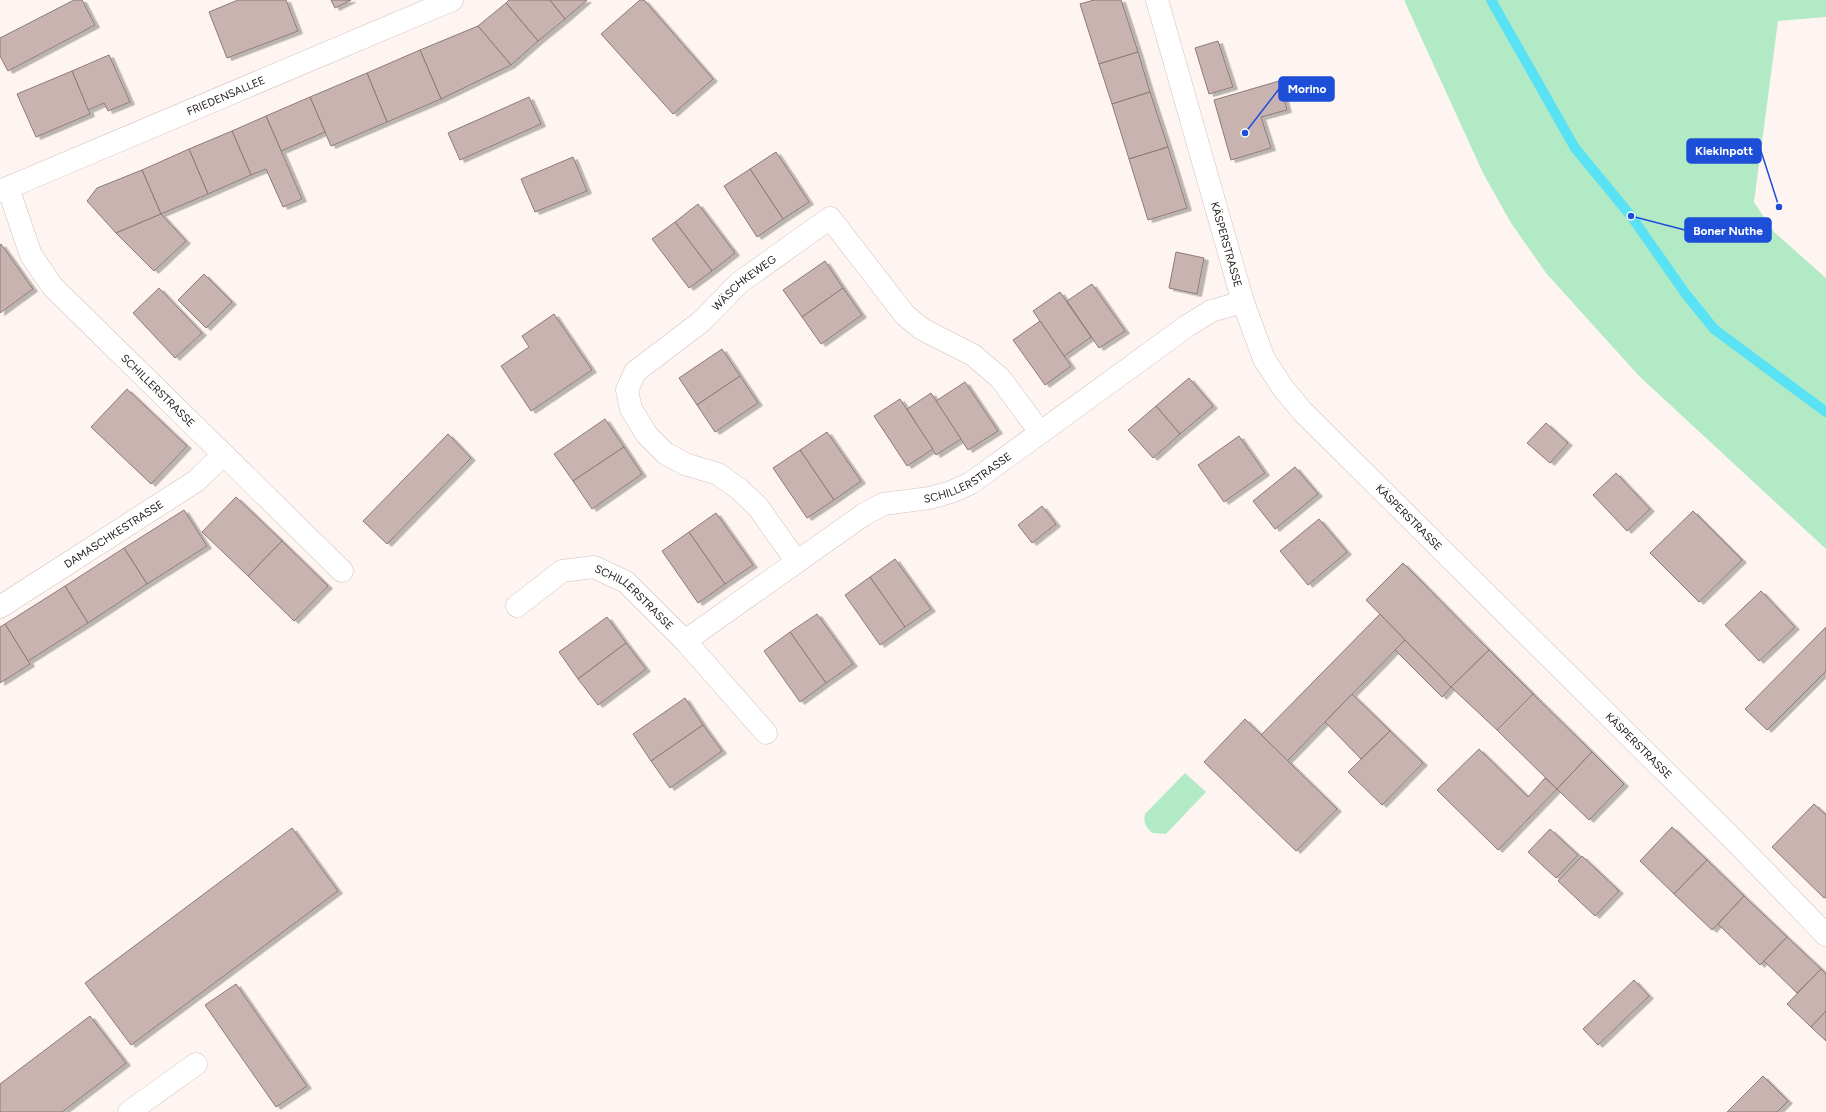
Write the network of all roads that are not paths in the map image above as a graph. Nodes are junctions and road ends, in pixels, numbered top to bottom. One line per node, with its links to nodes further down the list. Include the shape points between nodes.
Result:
1 (452, 0): 3 (street, FRIEDENSALLEE)
2 (1157, 0): 4 (street, KÄSPERSTRASSE)
3 (4, 190): 6 (street, SCHILLERSTRASSE, via 31,255 52,286)
4 (1244, 302): 5 (street, SCHILLERSTRASSE, via 1211,311 1198,318); 13 (street, KÄSPERSTRASSE, via 1264,359 1282,388 1304,412)
5 (1040, 432): 7 (street, SCHILLERSTRASSE, via 972,482 930,498 883,504 863,515); 7 (street, WÄSCHKEWEG, via 1000,378 973,355 922,329 905,315 830,218 740,283 702,321 635,372 627,390 631,409 647,435 665,454 685,464 718,474 739,489 758,507)
6 (223, 455): 8 (street, SCHILLERSTRASSE); 10 (street, DAMASCHKESTRASSE, via 196,481)
7 (797, 562): 11 (street, SCHILLERSTRASSE)
8 (342, 571)
9 (517, 606): 11 (street, SCHILLERSTRASSE, via 562,571 594,567 626,582)
10 (0, 607)
11 (685, 641): 12 (street, SCHILLERSTRASSE)
12 (766, 733)
13 (1826, 935)
14 (196, 1064): 15 (street)
15 (129, 1112)

